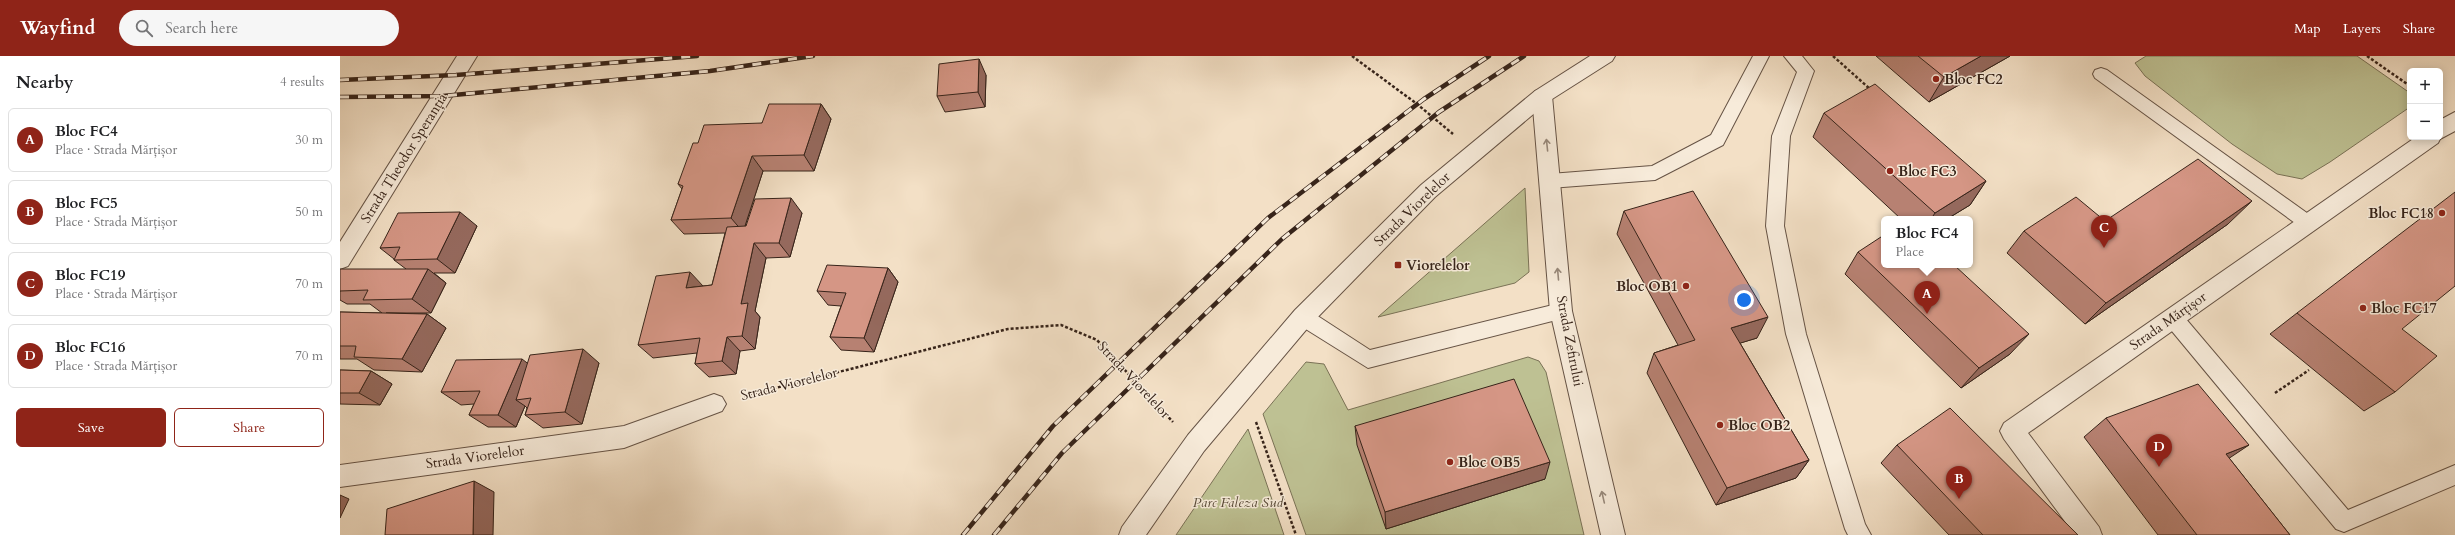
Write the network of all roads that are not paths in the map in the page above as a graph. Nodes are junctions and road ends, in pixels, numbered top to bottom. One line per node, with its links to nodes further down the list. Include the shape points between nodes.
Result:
1 (467, 56): 10 (street, Strada Theodor Speranția)
2 (1605, 56): 6 (street, Strada Viorelelor)
3 (1761, 56): 8 (lane, via 1717,140 1655,172)
4 (1792, 56): 19 (lane, via 1806,71 1781,136 1776,226 1796,334 1820,419)
5 (2101, 74): 9 (lane)
6 (1542, 96): 8 (street, Strada Zefirului, one-way to 6); 12 (street, Strada Viorelelor, via 1428,191)
7 (2444, 132): 9 (street, Strada Mărțișor)
8 (1550, 181): 11 (street, Strada Zefirului, one-way to 8)
9 (2308, 223): 13 (street, Strada Mărțișor)
10 (340, 260)
11 (1561, 311): 12 (lane, via 1368,359); 18 (street, Strada Zefirului, one-way to 11)
12 (1303, 317): 17 (street, Strada Viorelelor, via 1196,443)
13 (2173, 318): 15 (lane, via 2344,522); 20 (street, Strada Mărțișor, via 2012,431)
14 (714, 404): 16 (street, Strada Viorelelor, via 624,437)
15 (2455, 475)
16 (340, 476)
17 (1131, 535)
18 (1613, 535)
19 (1860, 535)
20 (2090, 535)

